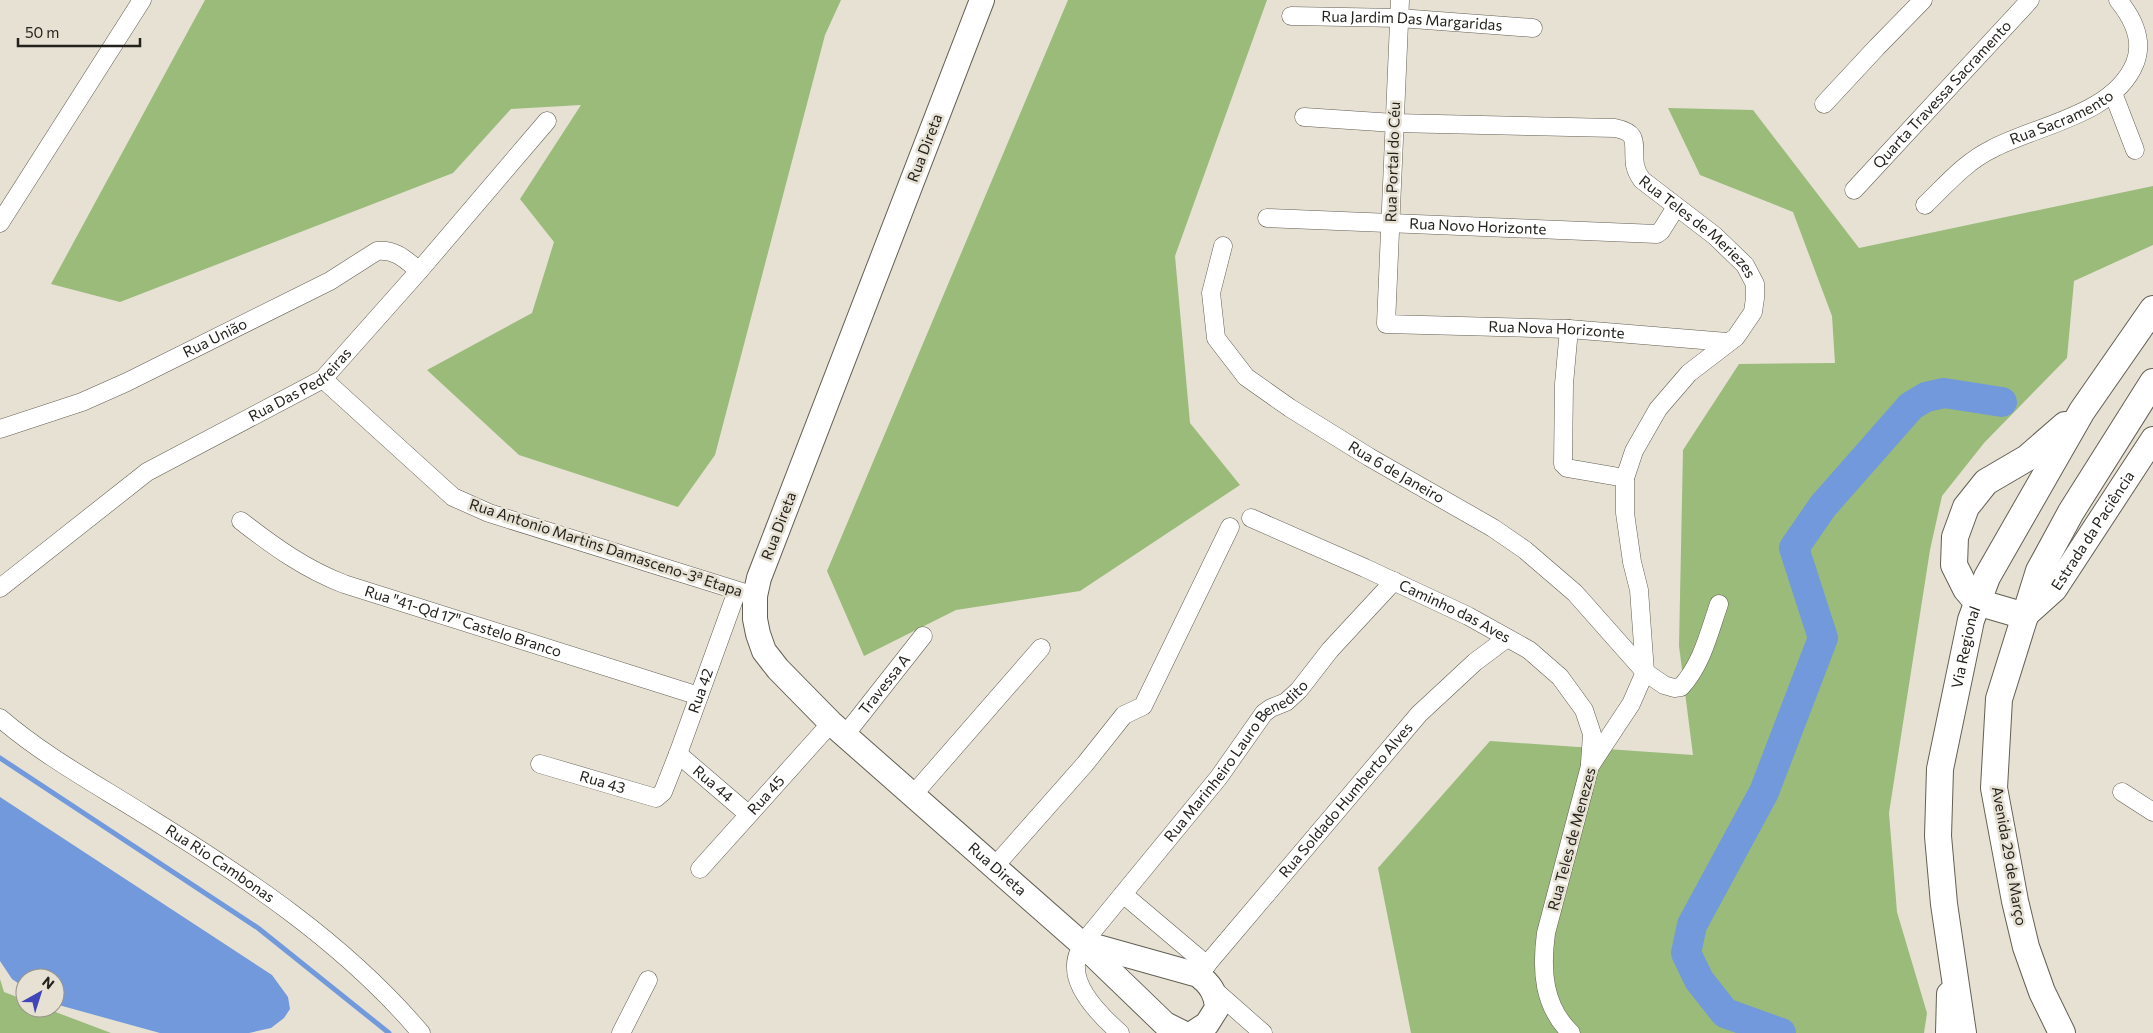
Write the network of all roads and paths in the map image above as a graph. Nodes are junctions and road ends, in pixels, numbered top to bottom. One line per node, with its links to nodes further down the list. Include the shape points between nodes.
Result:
1 (142, 0): 21 (street)
2 (982, 0): 40 (street, Rua Direta, via 764,565)
3 (1400, 0): 8 (street, Rua Portal do Céu)
4 (1923, 0): 11 (street)
5 (2030, 0): 16 (street, Quarta Travessa Sacramento)
6 (2118, 0): 10 (street, Rua Sacramento, via 2131,18 2139,53 2132,70)
7 (1292, 16): 8 (street, Rua Jardim Das Margaridas)
8 (1399, 18): 9 (street, Rua Jardim Das Margaridas); 14 (street, Rua Portal do Céu)
9 (1533, 28)
10 (2113, 93): 15 (street); 17 (street, Rua Sacramento, via 2077,114 1975,158)
11 (1824, 104)
12 (1304, 117): 14 (street)
13 (546, 122): 23 (street, Rua Das Pedreiras)
14 (1394, 123): 18 (street, Rua Teles de Meriezes, via 1625,130 1634,140 1635,167 1642,180); 20 (street, Rua Portal do Céu)
15 (2135, 150)
16 (1854, 190)
17 (1925, 205)
18 (1676, 208): 20 (street, Rua Novo Horizonte, via 1657,234); 27 (street, Rua Teles de Meriezes, via 1715,236 1745,265 1755,284 1753,312 1736,336)
19 (1267, 218): 20 (street, Rua Novo Horizonte)
20 (1391, 222): 25 (street, Rua Portal do Céu)
21 (0, 224)
22 (1223, 246): 47 (street, Rua 6 de Janeiro, via 1211,293 1216,338 1246,377 1290,408 1525,550 1575,593)
23 (419, 271): 28 (street, Rua Das Pedreiras); 31 (street, Rua União, via 396,252 378,251 330,281 127,382 82,402)
24 (2153, 309): 30 (main road, Via Regional)
25 (1386, 324): 26 (street, Rua Nova Horizonte)
26 (1569, 329): 27 (street, Rua Nova Horizonte); 33 (street, via 1564,384 1563,464 1567,468)
27 (1727, 342): 33 (street, Rua Teles de Meriezes, via 1689,372 1658,409 1634,451)
28 (323, 378): 39 (street, Rua Das Pedreiras, via 147,472); 40 (street, Rua Antonio Martins Damasceno-3ª Etapa, via 453,497 489,513)
29 (2153, 382): 43 (main road, via 2071,512 2039,571)
30 (2082, 411): 41 (main road, Via Regional, via 1986,577); 41 (main road, via 2027,458 1986,482 1966,507 1955,538 1954,566)
31 (0, 429)
32 (2153, 439): 43 (street, Estrada da Paciência, via 2055,590)
33 (1625, 478): 37 (street, Rua Teles de Meriezes, via 1625,513)
34 (1251, 518): 38 (street, Caminho das Aves)
35 (241, 521): 48 (street, Rua "41-Qd 17" Castelo Branco, via 276,549 318,574 344,584)
36 (1230, 527): 59 (street, via 1142,706 1124,715)
37 (1632, 562): 47 (street, Rua Teles de Menezes, via 1638,590)
38 (1394, 581): 45 (street, Caminho das Aves); 61 (street, Rua Marinheiro Lauro Benedito, via 1330,650 1300,690 1286,702 1264,713 1219,777)
39 (0, 588)
40 (746, 594): 48 (street, Rua 42); 50 (street, Rua Direta, via 764,651 778,670)
41 (1977, 602): 43 (main road); 63 (main road, Via Regional, via 1940,769 1938,836)
42 (1719, 604): 47 (street, Rua 6 de Janeiro, via 1705,647 1681,687 1664,685)
43 (2025, 616): 75 (main road, Avenida 29 de Março, via 1999,699 1994,788 2026,947 2042,992)
44 (923, 636): 50 (street, Travessa A)
45 (1507, 638): 53 (street, Caminho das Aves, via 1546,663 1584,710 1593,741); 64 (street, Rua Soldado Humberto Alves, via 1475,662 1419,714)
46 (1041, 648): 56 (street)
47 (1645, 672): 53 (street, Rua Teles de Menezes, via 1630,704)
48 (699, 696): 51 (street, Rua 42)
49 (0, 718): 66 (street, Rua Rio Cambonas, via 41,749 267,894 336,947 397,1004)
50 (838, 729): 56 (street, Rua Direta); 58 (street, Rua 45)
51 (678, 754): 54 (street, Rua 42); 58 (street, Rua 44)
52 (540, 764): 54 (street, Rua 43, via 656,798)
53 (1590, 766): 72 (street, Rua Teles de Menezes, via 1542,959 1544,984 1552,1008)
54 (663, 792)
55 (2122, 792): 57 (street)
56 (912, 796): 59 (street, Rua Direta)
57 (2153, 812)
58 (748, 814): 60 (street, Rua 45)
59 (994, 867): 62 (street, Rua Direta)
60 (700, 869)
61 (1123, 894): 62 (street, Rua Marinheiro Lauro Benedito); 64 (street)
62 (1082, 944): 64 (street, Rua Direta); 68 (street, via 1076,961 1078,980 1092,1004); 69 (street, Rua Direta, via 1165,1024)
63 (1950, 947): 73 (street, Via Regional); 74 (main road)
64 (1206, 977): 70 (street, via 1217,1008 1206,1024); 71 (street)
65 (648, 980): 67 (street)
66 (421, 1033)
67 (621, 1033)
68 (1120, 1033)
69 (1183, 1033)
70 (1193, 1033)
71 (1262, 1033)
72 (1571, 1033)
73 (1948, 1033)
74 (1963, 1033)
75 (2062, 1033)

